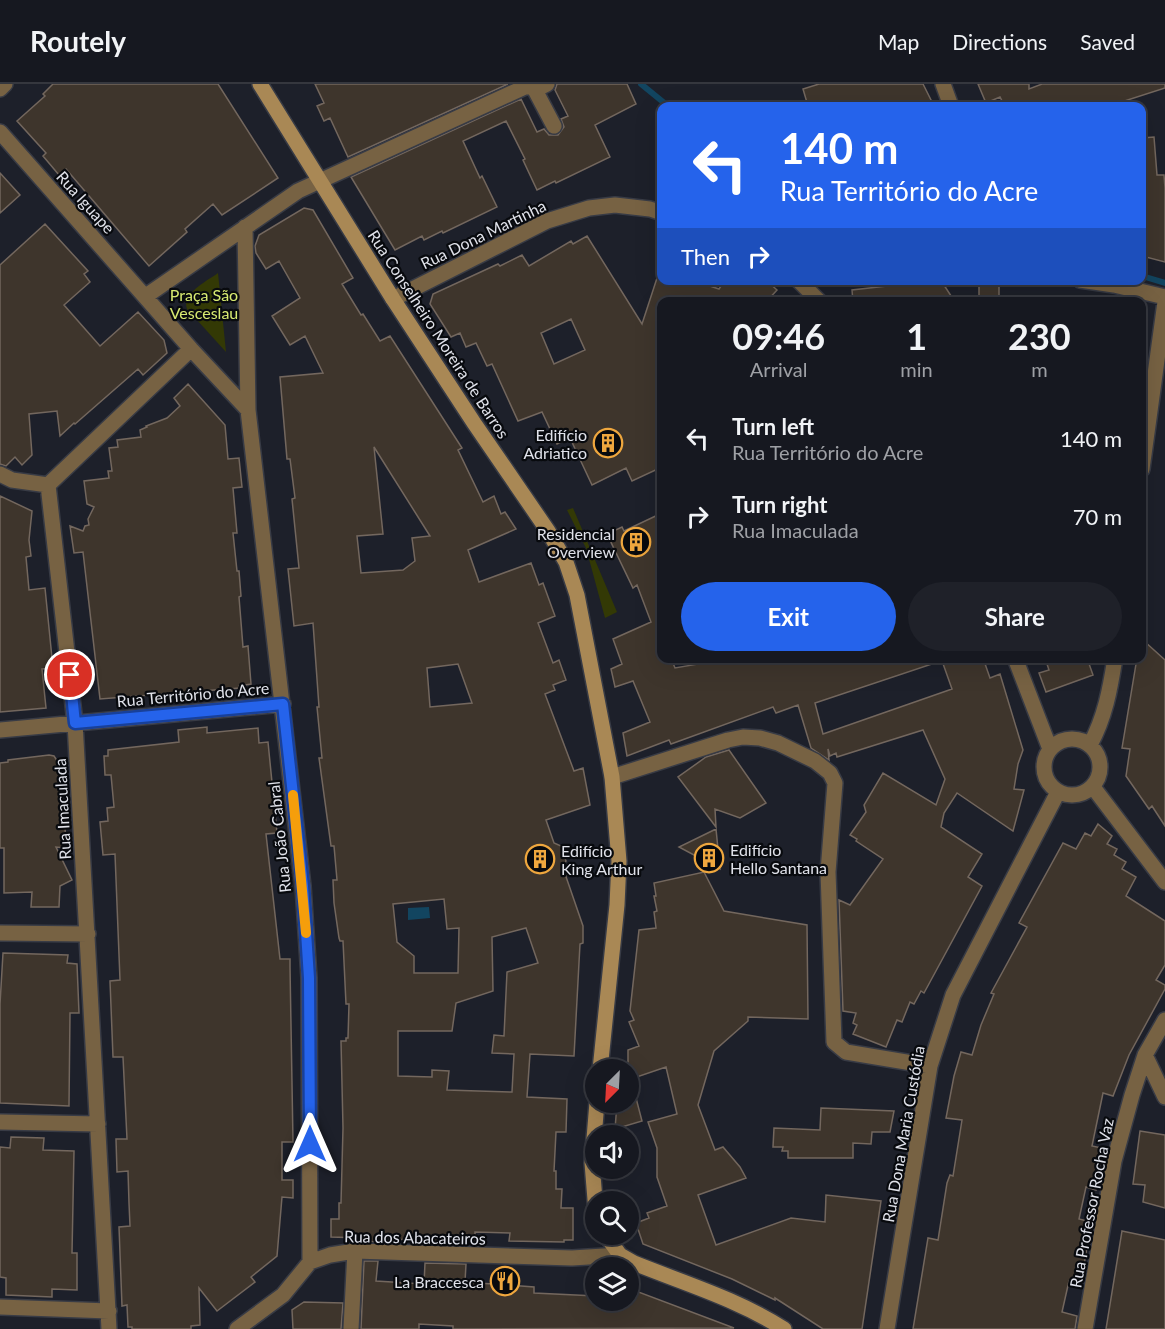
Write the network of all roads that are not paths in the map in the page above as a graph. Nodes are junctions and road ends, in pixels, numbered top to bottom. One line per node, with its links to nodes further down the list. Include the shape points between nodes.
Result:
1 (5, 84): 5 (street)
2 (260, 84): 9 (main road, Rua Conselheiro Moreira de Barros)
3 (943, 84): 6 (street)
4 (541, 87): 7 (street); 9 (street, via 525,87)
5 (0, 88)
6 (950, 102)
7 (554, 126)
8 (0, 132): 14 (street, Rua Iguape)
9 (319, 180): 11 (street); 17 (main road, Rua Conselheiro Moreira de Barros)
10 (657, 211): 17 (street, Rua Dona Martinha, via 615,205 589,208 547,221)
11 (245, 227): 14 (street); 20 (street)
12 (805, 285): 15 (street)
13 (1114, 285): 16 (street)
14 (146, 296): 19 (street)
15 (816, 297)
16 (1165, 297)
17 (393, 298): 31 (main road, Rua Conselheiro Moreira de Barros, via 566,562 577,595)
18 (1165, 303): 21 (street)
19 (191, 349): 20 (street); 23 (street)
20 (248, 410): 26 (street, Rua João Cabral)
21 (1146, 440)
22 (0, 474): 23 (street, via 12,480)
23 (48, 485): 27 (street, Rua Imaculada)
24 (1017, 663): 30 (street)
25 (1113, 663): 29 (street, via 1109,698)
26 (283, 704): 27 (street, Rua Território do Acre); 49 (street, Rua João Cabral, via 309,978)
27 (75, 723): 28 (street, Rua Território do Acre); 36 (street, Rua Imaculada)
28 (0, 730)
29 (1090, 746): 30 (street, via 1073,739 1056,743); 32 (street, via 1100,765)
30 (1050, 749): 33 (street, via 1043,764 1044,773)
31 (612, 777): 39 (main road, Rua Conselheiro Moreira de Barros, via 619,861); 40 (street, via 743,737 778,743 830,773 835,783 828,872 834,1042 846,1052)
32 (1093, 787): 33 (street, via 1076,796); 34 (street)
33 (1058, 792): 40 (street, Rua Dona Maria Custódia, via 953,995)
34 (1165, 882)
35 (0, 933): 36 (street)
36 (88, 934): 44 (street, Rua Imaculada)
37 (1165, 1020): 38 (street, Rua Professor Rocha Vaz)
38 (1145, 1055): 41 (street); 57 (street, Rua Professor Rocha Vaz, via 1114,1161)
39 (601, 1059)
40 (930, 1066): 56 (street, Rua Dona Maria Custódia)
41 (1165, 1096)
42 (596, 1113): 45 (main road)
43 (0, 1122): 44 (street)
44 (98, 1124): 51 (street, Rua Imaculada)
45 (594, 1191)
46 (612, 1245): 48 (main road)
47 (356, 1251): 48 (street, Rua dos Abacateiros); 49 (street, Rua dos Abacateiros); 54 (street)
48 (620, 1256): 55 (main road, via 728,1298)
49 (310, 1262): 53 (street, via 282,1295)
50 (0, 1307): 51 (street)
51 (109, 1311): 52 (street, Rua Imaculada)
52 (110, 1329)
53 (237, 1329)
54 (351, 1329)
55 (784, 1329)
56 (887, 1329)
57 (1085, 1329)

